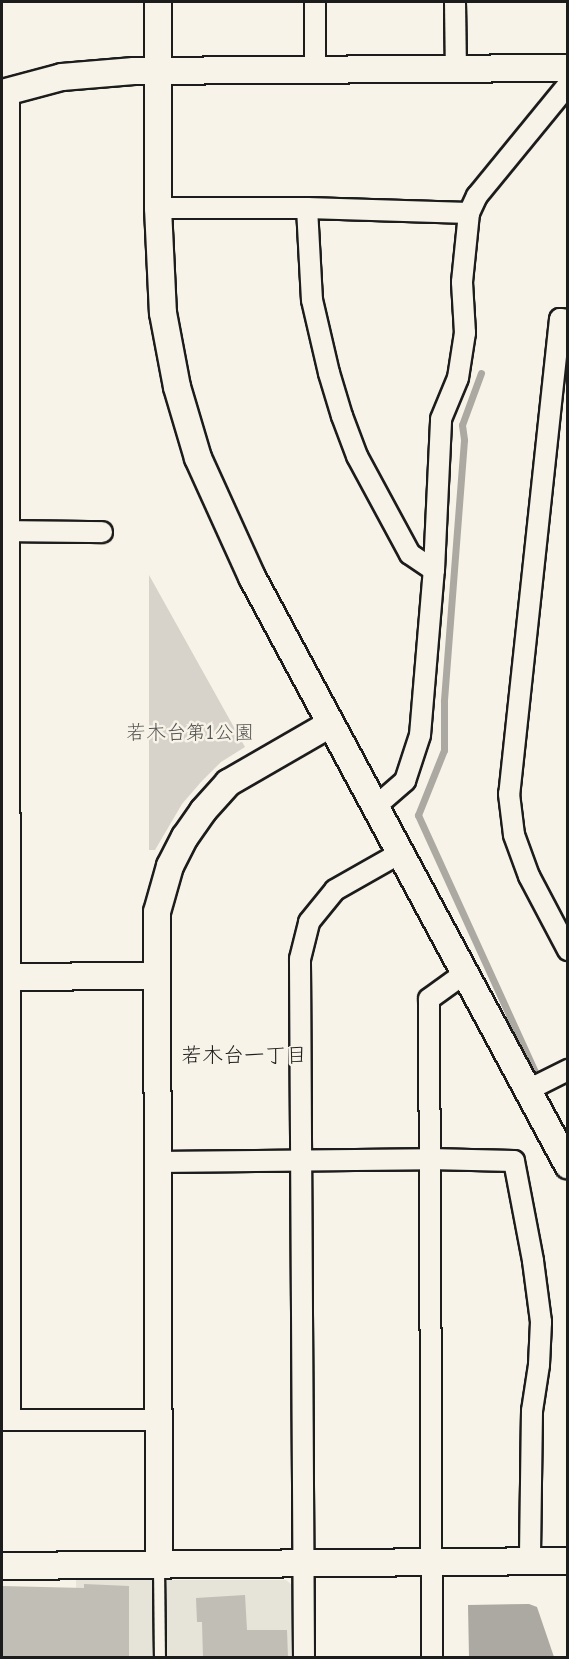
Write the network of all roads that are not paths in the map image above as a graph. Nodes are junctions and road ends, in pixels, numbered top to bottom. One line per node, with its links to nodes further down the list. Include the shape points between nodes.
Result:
1 (158, 2): 7 (street)
2 (315, 2): 5 (street)
3 (455, 2): 6 (street)
4 (567, 68): 6 (street)
5 (315, 70): 6 (street); 7 (street)
6 (456, 70)
7 (158, 72): 9 (street, via 62,77); 10 (street)
8 (567, 85): 12 (street, via 477,196)
9 (5, 91): 14 (street)
10 (158, 208): 11 (street); 17 (street, via 163,313 177,387 198,458 252,577)
11 (307, 208): 12 (street); 16 (street, via 312,300 342,416 357,456 410,554)
12 (469, 213): 16 (street, via 462,282 465,333 458,378 441,419)
13 (567, 320): 20 (street, via 560,319 509,794 514,835 529,876)
14 (6, 531): 15 (street); 23 (street)
15 (102, 532)
16 (434, 570): 18 (street, via 420,735 405,781)
17 (330, 724): 18 (street); 22 (street, via 228,783 202,811 170,866 157,912)
18 (375, 807): 19 (street)
19 (400, 853): 21 (street); 27 (street, via 335,890 309,922 300,959)
20 (567, 950)
21 (465, 973): 25 (street); 26 (street, via 429,999)
22 (156, 975): 23 (street); 28 (street)
23 (5, 977): 30 (street)
24 (567, 1070): 25 (street)
25 (528, 1090): 29 (street)
26 (429, 1159): 27 (street); 33 (street); 34 (street, via 514,1161 541,1322 532,1411)
27 (301, 1160): 28 (street); 36 (street)
28 (157, 1162): 31 (street)
29 (567, 1165)
30 (6, 1420): 31 (street)
31 (159, 1420): 35 (street)
32 (567, 1561): 34 (street)
33 (431, 1562): 34 (street); 36 (street); 40 (street)
34 (530, 1562)
35 (159, 1565): 36 (street); 37 (street); 38 (lane)
36 (304, 1565): 39 (street)
37 (2, 1566)
38 (160, 1658)
39 (304, 1658)
40 (432, 1658)

